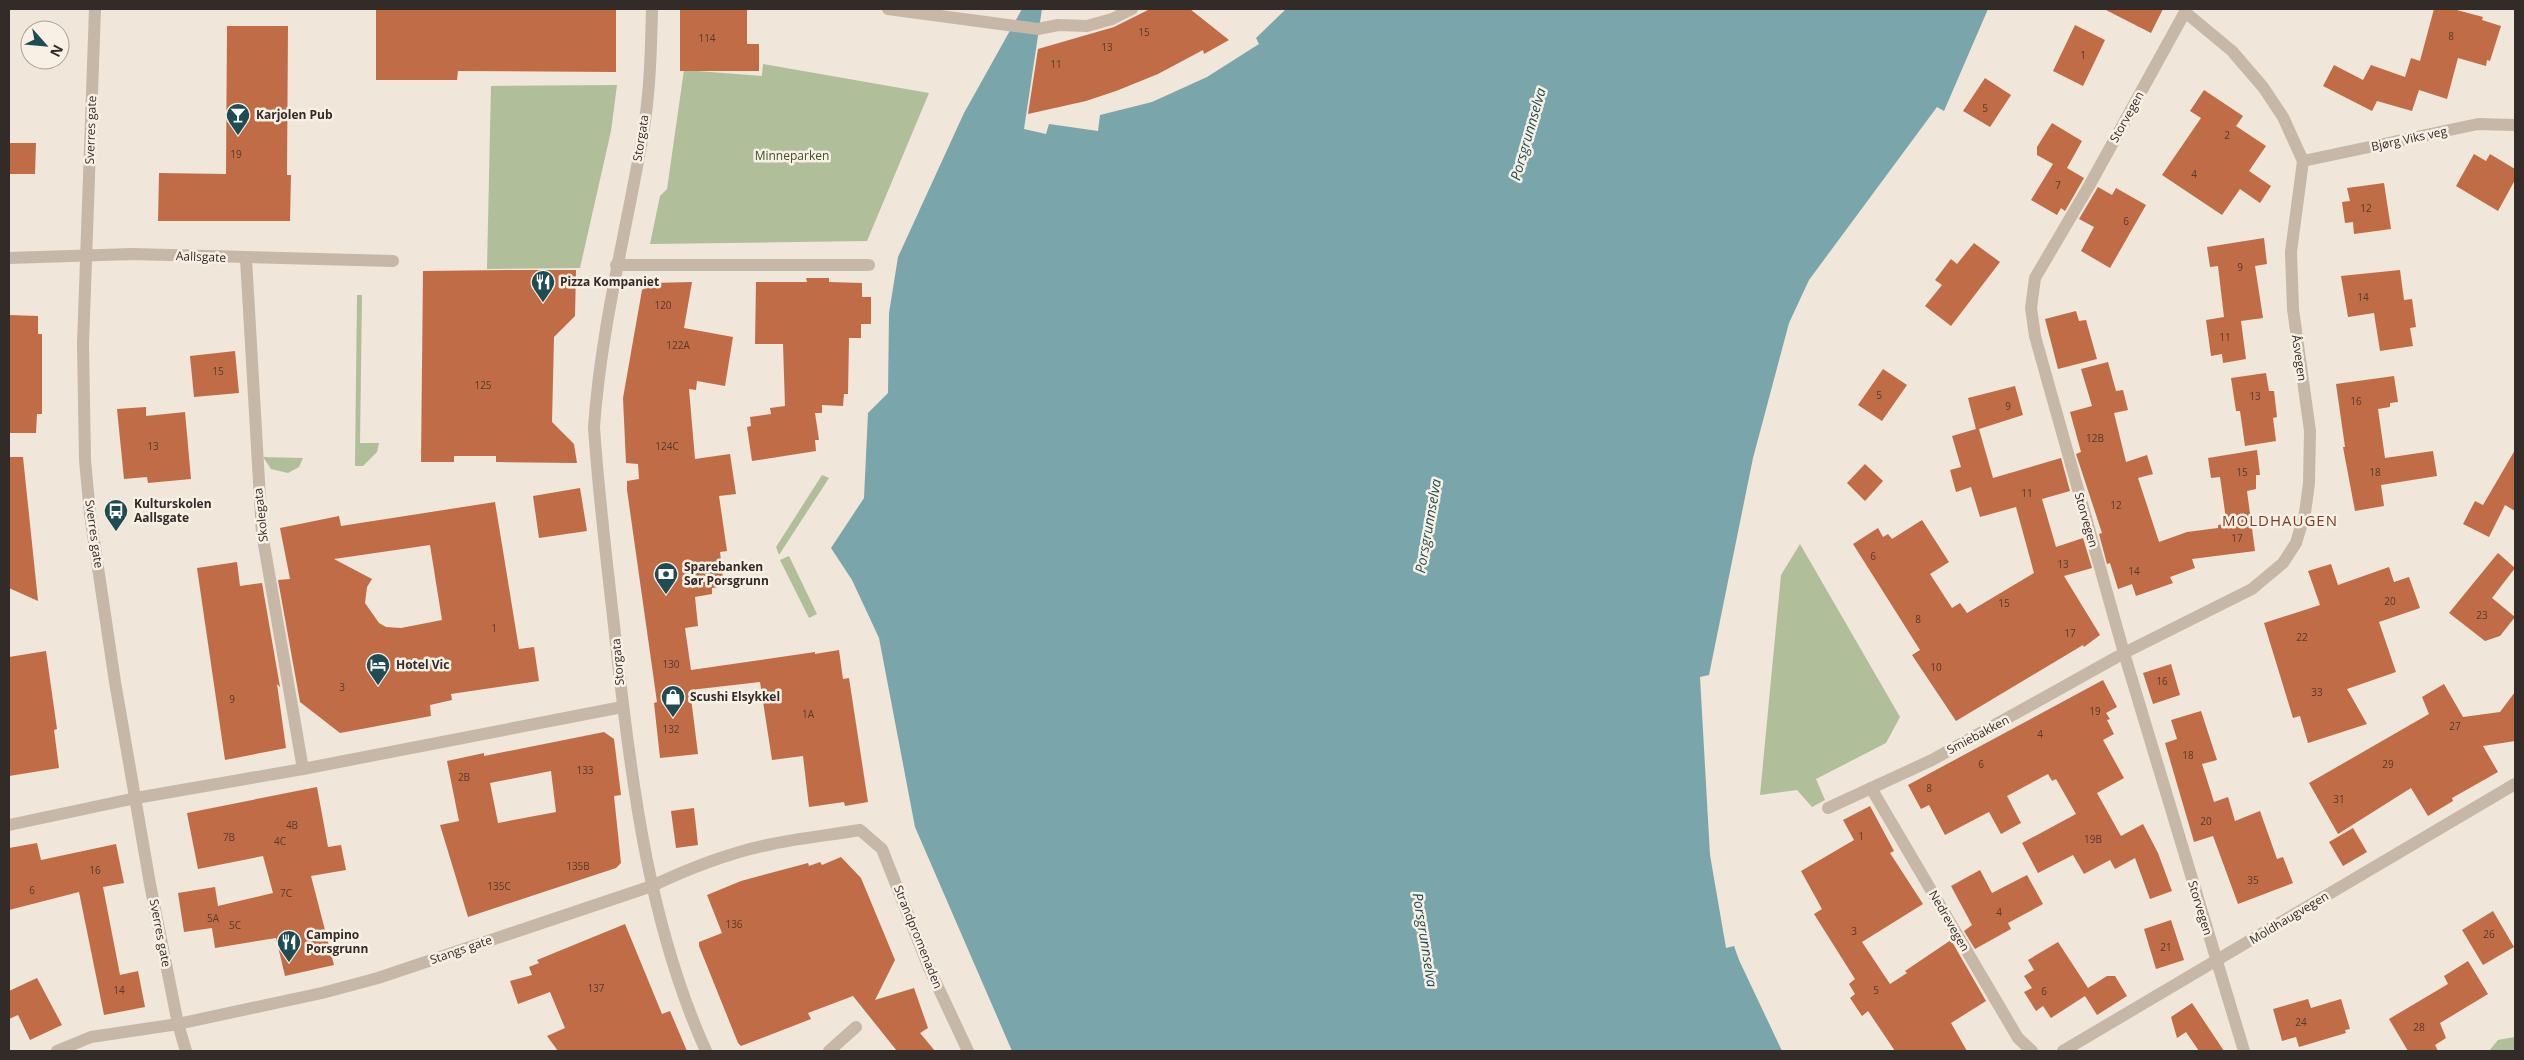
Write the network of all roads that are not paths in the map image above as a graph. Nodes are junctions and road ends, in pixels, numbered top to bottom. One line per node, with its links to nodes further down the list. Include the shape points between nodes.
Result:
1 (95, 9): 8 (street, Sverres gate)
2 (652, 9): 12 (street, Storgata, via 643,133)
3 (888, 9): 4 (street, via 1038,29 1058,25 1087,26)
4 (1132, 9)
5 (2185, 10): 7 (street, via 2232,51 2263,87 2283,117); 14 (street, Storvegen, via 2035,278 2031,308 2035,336)
6 (2515, 125): 7 (street, Bjørg Viks veg, via 2478,124)
7 (2303, 161): 14 (street, Åsvegen, via 2291,252 2292,309 2310,431 2306,513 2296,543 2283,563 2252,589)
8 (87, 256): 9 (street, Aallsgate); 10 (street, Aallsgate, via 132,254); 19 (street, Sverres gate, via 83,344 85,460 104,603)
9 (9, 258)
10 (246, 259): 11 (street, Aallsgate); 16 (street, Skolegata, via 262,533)
11 (392, 261)
12 (616, 265): 13 (street); 15 (street, Storgata, via 597,381 594,427)
13 (869, 265)
14 (2124, 653): 18 (street, Smiebakken, via 1932,760); 24 (street, Storvegen)
15 (622, 707): 16 (street); 23 (street, Storgata)
16 (303, 769): 19 (street)
17 (2515, 784): 24 (street, Moldhaugvegen)
18 (1871, 788): 20 (street, Smiebakken); 32 (street, Nedrevegen, via 2018,1038)
19 (136, 798): 21 (street); 25 (street, Sverres gate)
20 (1828, 808)
21 (9, 824)
22 (860, 830): 23 (street, Stangs gate, via 771,844 679,873); 31 (street, Strandpromenaden, via 882,849 929,968)
23 (652, 886): 25 (street, Stangs gate, via 378,978); 29 (street, Storgata, via 673,961)
24 (2216, 962): 33 (street, Moldhaugvegen); 34 (street, Storvegen)
25 (178, 1024): 27 (street, Stangs gate, via 91,1037); 28 (street, Sverres gate)
26 (856, 1027): 30 (street)
27 (58, 1051)
28 (186, 1051)
29 (706, 1051)
30 (829, 1051)
31 (968, 1051)
32 (2032, 1051)
33 (2063, 1051)
34 (2244, 1051)

